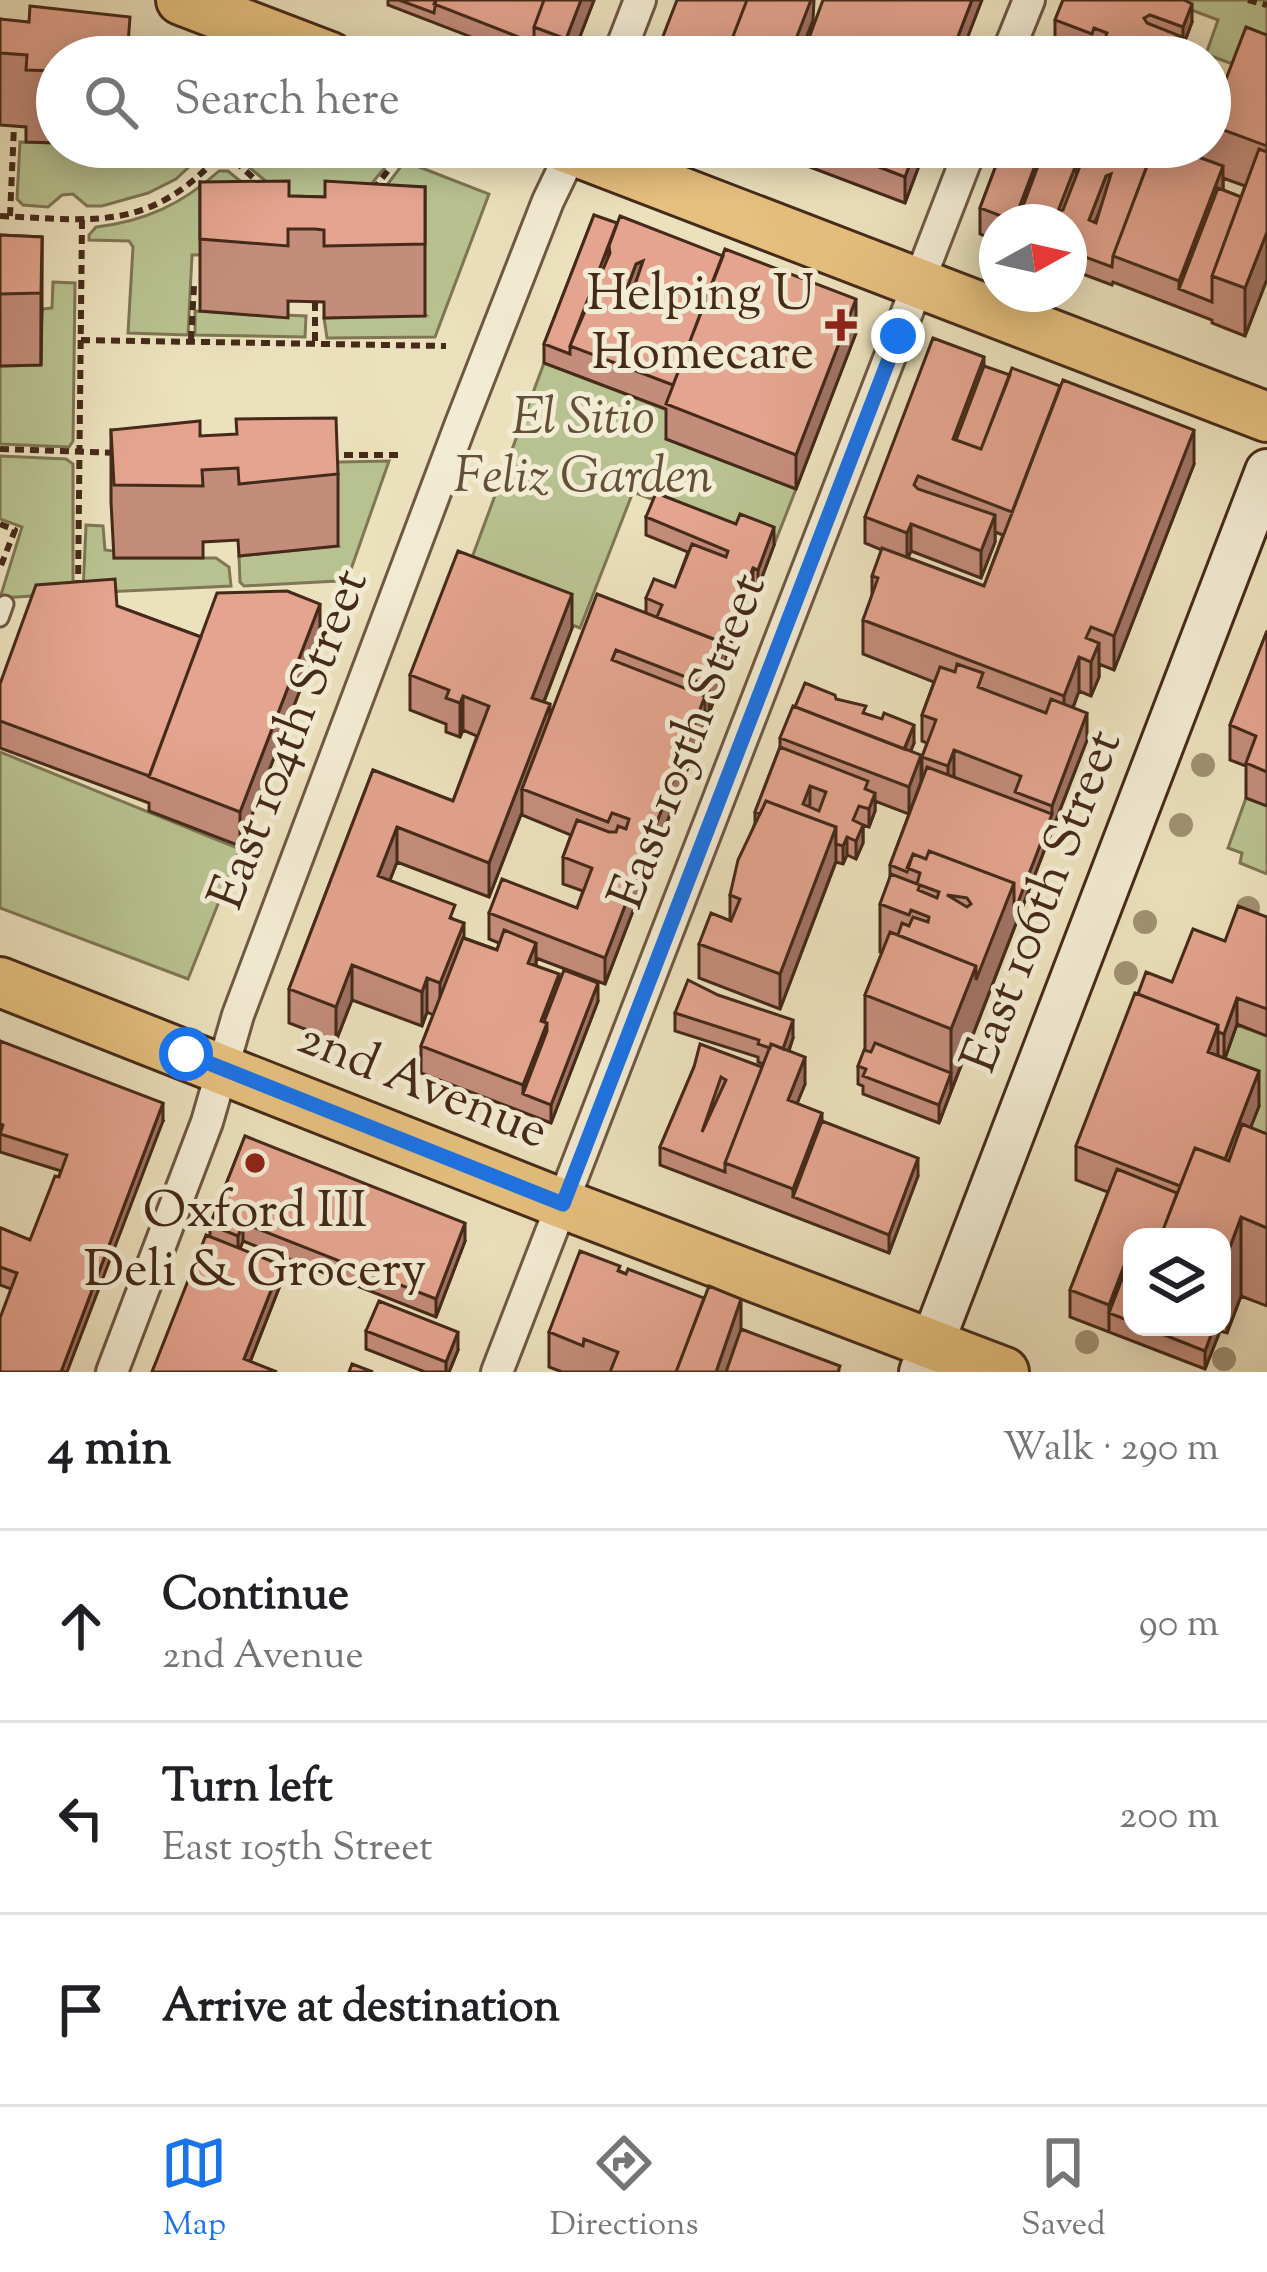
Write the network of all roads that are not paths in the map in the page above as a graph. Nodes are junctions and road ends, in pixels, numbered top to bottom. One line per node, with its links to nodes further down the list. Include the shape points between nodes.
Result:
1 (181, 0): 4 (main road)
2 (640, 0): 6 (street)
3 (1029, 0): 7 (street)
4 (245, 11): 5 (main road)
5 (291, 36)
6 (626, 36)
7 (1014, 36)
8 (562, 168): 15 (street, East 104th Street)
9 (622, 168): 11 (main road)
10 (963, 168): 11 (street, East 105th Street)
11 (918, 283): 12 (main road); 16 (street, East 105th Street)
12 (1267, 417)
13 (1267, 471): 17 (main road, East 106th Street)
14 (0, 982): 15 (main road, 2nd Avenue)
15 (224, 1069): 16 (main road, 2nd Avenue); 18 (street, East 104th Street)
16 (563, 1204): 17 (main road, 2nd Avenue); 19 (street, East 105th Street)
17 (926, 1358): 20 (main road, 2nd Avenue)
18 (112, 1372)
19 (497, 1372)
20 (1004, 1372)

